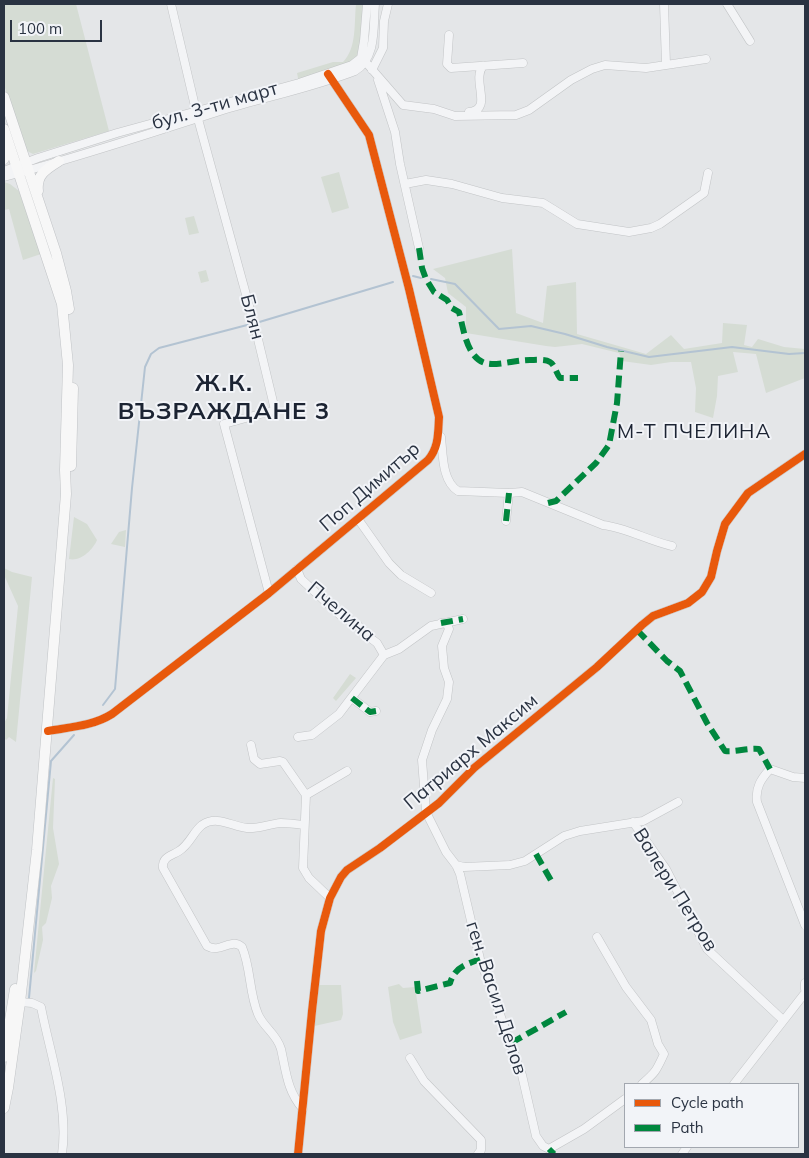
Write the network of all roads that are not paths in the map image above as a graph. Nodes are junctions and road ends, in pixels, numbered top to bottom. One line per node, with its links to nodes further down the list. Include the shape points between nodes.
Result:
1 (171, 4): 17 (street, Блян)
2 (367, 4): 10 (street)
3 (375, 4): 10 (street, via 371,49)
4 (388, 4): 14 (street, via 383,48)
5 (664, 4): 12 (street)
6 (727, 4): 8 (street)
7 (450, 35): 13 (street, via 447,64 451,68)
8 (750, 40)
9 (706, 58): 12 (street)
10 (363, 60): 14 (street); 15 (street, бул. 3-ти март, via 355,71)
11 (523, 63): 13 (street)
12 (666, 64): 18 (street, via 646,68 605,65 571,80 522,114)
13 (483, 66): 18 (street, via 478,75 481,107 476,112)
14 (374, 73): 18 (street, via 403,105); 27 (street, via 395,132)
15 (329, 77): 17 (street, бул. 3-ти март); 30 (street, Поп Димитър, via 368,136)
16 (4, 97): 23 (main road)
17 (197, 115): 22 (street, бул. 3-ти март); 23 (street, бул. 3-ти март, via 117,133); 38 (street, Блян, via 254,323 274,410 224,424)
18 (462, 115)
19 (4, 129): 20 (main road)
20 (7, 142): 21 (main road); 23 (main road)
21 (4, 159)
22 (59, 161): 23 (street, бул. 3-ти март); 28 (main road, via 46,168 38,179)
23 (21, 168): 24 (street); 26 (street); 28 (main road); 33 (main road, via 62,304 68,365)
24 (4, 171)
25 (708, 173): 27 (street, via 704,192 674,216 651,228 630,232 577,224 543,203 502,198 426,180)
26 (4, 177)
27 (405, 184): 29 (street)
28 (42, 212): 33 (main road, via 70,311 73,451)
29 (419, 248)
30 (439, 417): 32 (street, via 443,459 452,487 465,492); 34 (street, Поп Димитър, via 435,452)
31 (805, 454): 52 (street, Патриарх Максим, via 748,492 725,524 711,577 702,592 688,603 653,616)
32 (509, 493): 35 (street); 36 (street, via 522,492 592,521)
33 (66, 494): 45 (main road)
34 (358, 519): 37 (street, Поп Димитър); 39 (street, via 401,576)
35 (506, 521)
36 (672, 546)
37 (298, 570): 38 (street, Поп Димитър); 42 (street, Пчелина, via 301,579 341,616 358,625 377,643)
38 (269, 593): 45 (street, Поп Димитър, via 109,716 90,724)
39 (431, 593)
40 (463, 619): 41 (street)
41 (441, 623): 42 (street); 52 (street, ген. Васил Делов, via 447,624 449,629 442,646 449,682 447,699 422,760)
42 (384, 655): 43 (street)
43 (352, 698): 44 (street, via 370,712); 46 (street, via 339,714 312,734)
44 (376, 710)
45 (48, 731): 59 (main road)
46 (298, 737)
47 (250, 745): 50 (street, via 260,764 283,762)
48 (347, 771): 50 (street)
49 (805, 778): 57 (street, via 770,769 756,793)
50 (306, 795): 54 (street)
51 (678, 802): 53 (street, via 652,817)
52 (426, 812): 55 (street, ген. Васил Делов); 56 (street, Патриарх Максим, via 347,870)
53 (633, 822): 55 (street, via 564,836 526,861 510,865); 63 (street, Валери Петров, via 666,869 707,949)
54 (304, 825): 56 (street, via 302,868); 70 (street, via 280,823 244,828 220,821 208,822 197,830 187,845 165,858 163,863 207,946 218,949 234,943 242,947 258,1015 278,1041 291,1092)
55 (456, 865): 68 (street, ген. Васил Делов, via 480,960 522,1075 536,1136 543,1146 549,1149 584,1129)
56 (330, 898): 70 (street, Патриарх Максим, via 322,932)
57 (805, 925)
58 (597, 937): 66 (street, via 650,1020 664,1054 656,1072)
59 (25, 949): 62 (main road); 64 (main road, via 15,985)
60 (805, 983): 61 (street)
61 (805, 991): 63 (street)
62 (25, 1002): 69 (main road); 71 (street, via 40,1007 52,1049 63,1130)
63 (783, 1020): 67 (street)
64 (4, 1057)
65 (410, 1058): 73 (street, via 424,1081 481,1140)
66 (643, 1083)
67 (735, 1083)
68 (624, 1100)
69 (4, 1108)
70 (303, 1109): 72 (street, Патриарх Максим)
71 (62, 1154)
72 (298, 1154)
73 (478, 1154)

